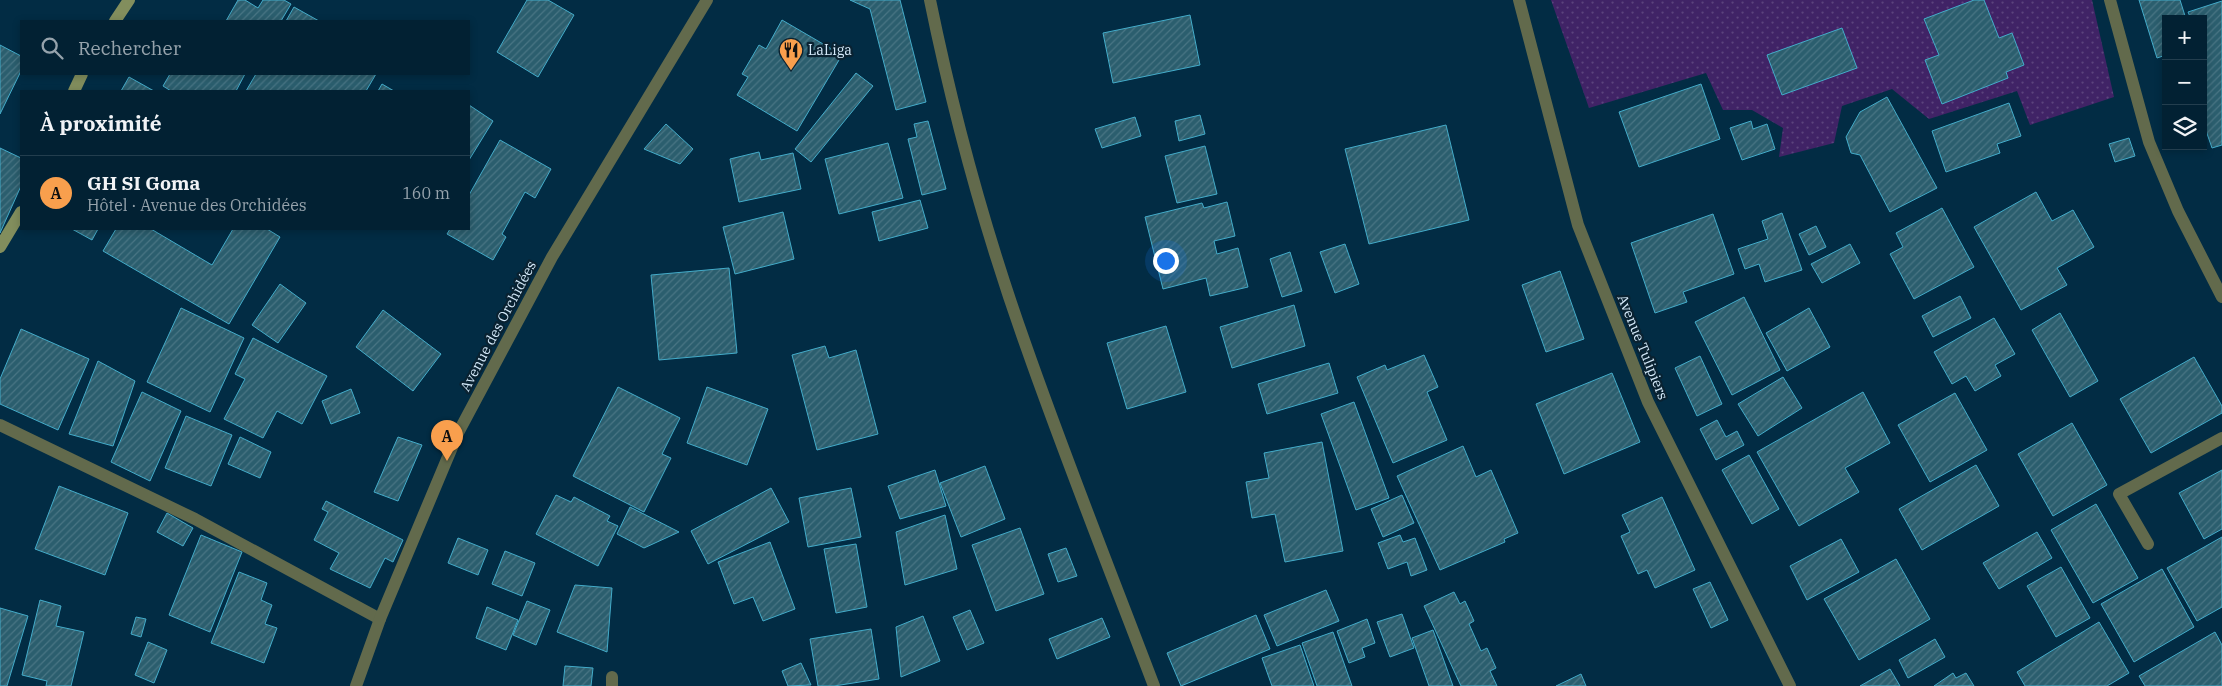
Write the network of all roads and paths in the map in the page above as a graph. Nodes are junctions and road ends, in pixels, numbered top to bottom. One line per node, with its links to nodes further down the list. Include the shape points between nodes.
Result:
1 (129, 0): 6 (street)
2 (707, 0): 15 (street, Avenue des Orchidées, via 552,257 458,433)
3 (930, 0): 17 (street, via 986,226 1026,346)
4 (1519, 0): 18 (street, Avenue Tulipiers, via 1578,225 1648,402)
5 (2110, 0): 11 (street, via 2149,142 2178,211)
6 (117, 20)
7 (82, 75): 8 (street)
8 (74, 90)
9 (20, 214): 10 (street)
10 (0, 246)
11 (2222, 297)
12 (0, 425): 15 (street, via 187,515)
13 (2222, 438): 14 (street, via 2120,494)
14 (2148, 544)
15 (380, 619): 16 (street, Avenue des Orchidées)
16 (356, 686)
17 (1154, 686)
18 (1790, 686)

